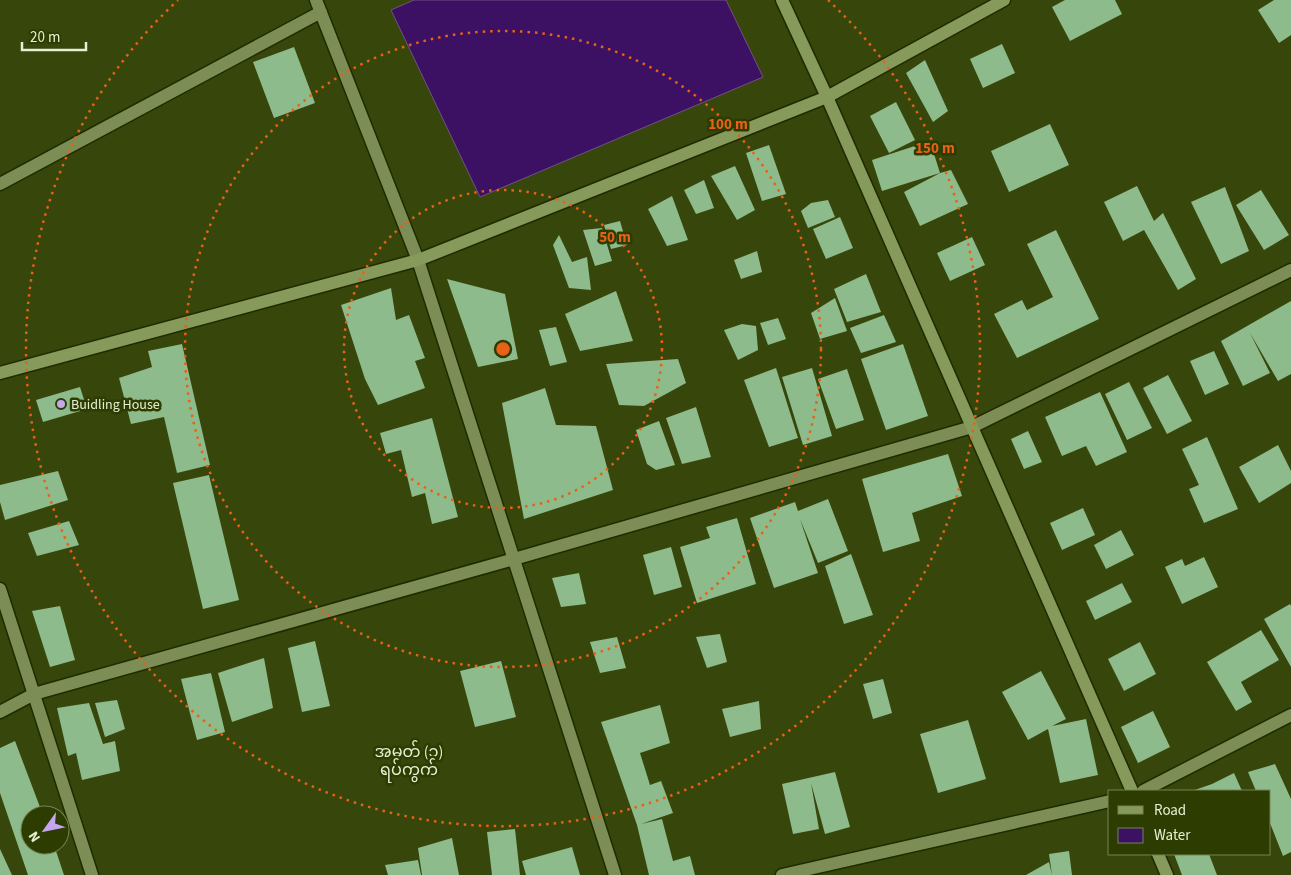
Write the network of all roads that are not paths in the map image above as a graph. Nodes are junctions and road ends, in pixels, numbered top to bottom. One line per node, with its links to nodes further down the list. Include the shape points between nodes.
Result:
1 (782, 0): 4 (street)
2 (1004, 0): 4 (street)
3 (319, 6): 5 (street); 6 (street)
4 (827, 97): 6 (street); 9 (street)
5 (0, 184)
6 (418, 260): 8 (street); 10 (street)
7 (1291, 270): 9 (street)
8 (0, 373)
9 (972, 427): 10 (street); 15 (street)
10 (514, 560): 12 (street); 20 (street)
11 (0, 589): 12 (street)
12 (34, 694): 13 (street); 19 (street)
13 (0, 712)
14 (1291, 715): 16 (street)
15 (1132, 790)
16 (1145, 790)
17 (1108, 801): 21 (street)
18 (1158, 855): 22 (street)
19 (92, 875)
20 (615, 875)
21 (782, 875)
22 (1168, 875)

